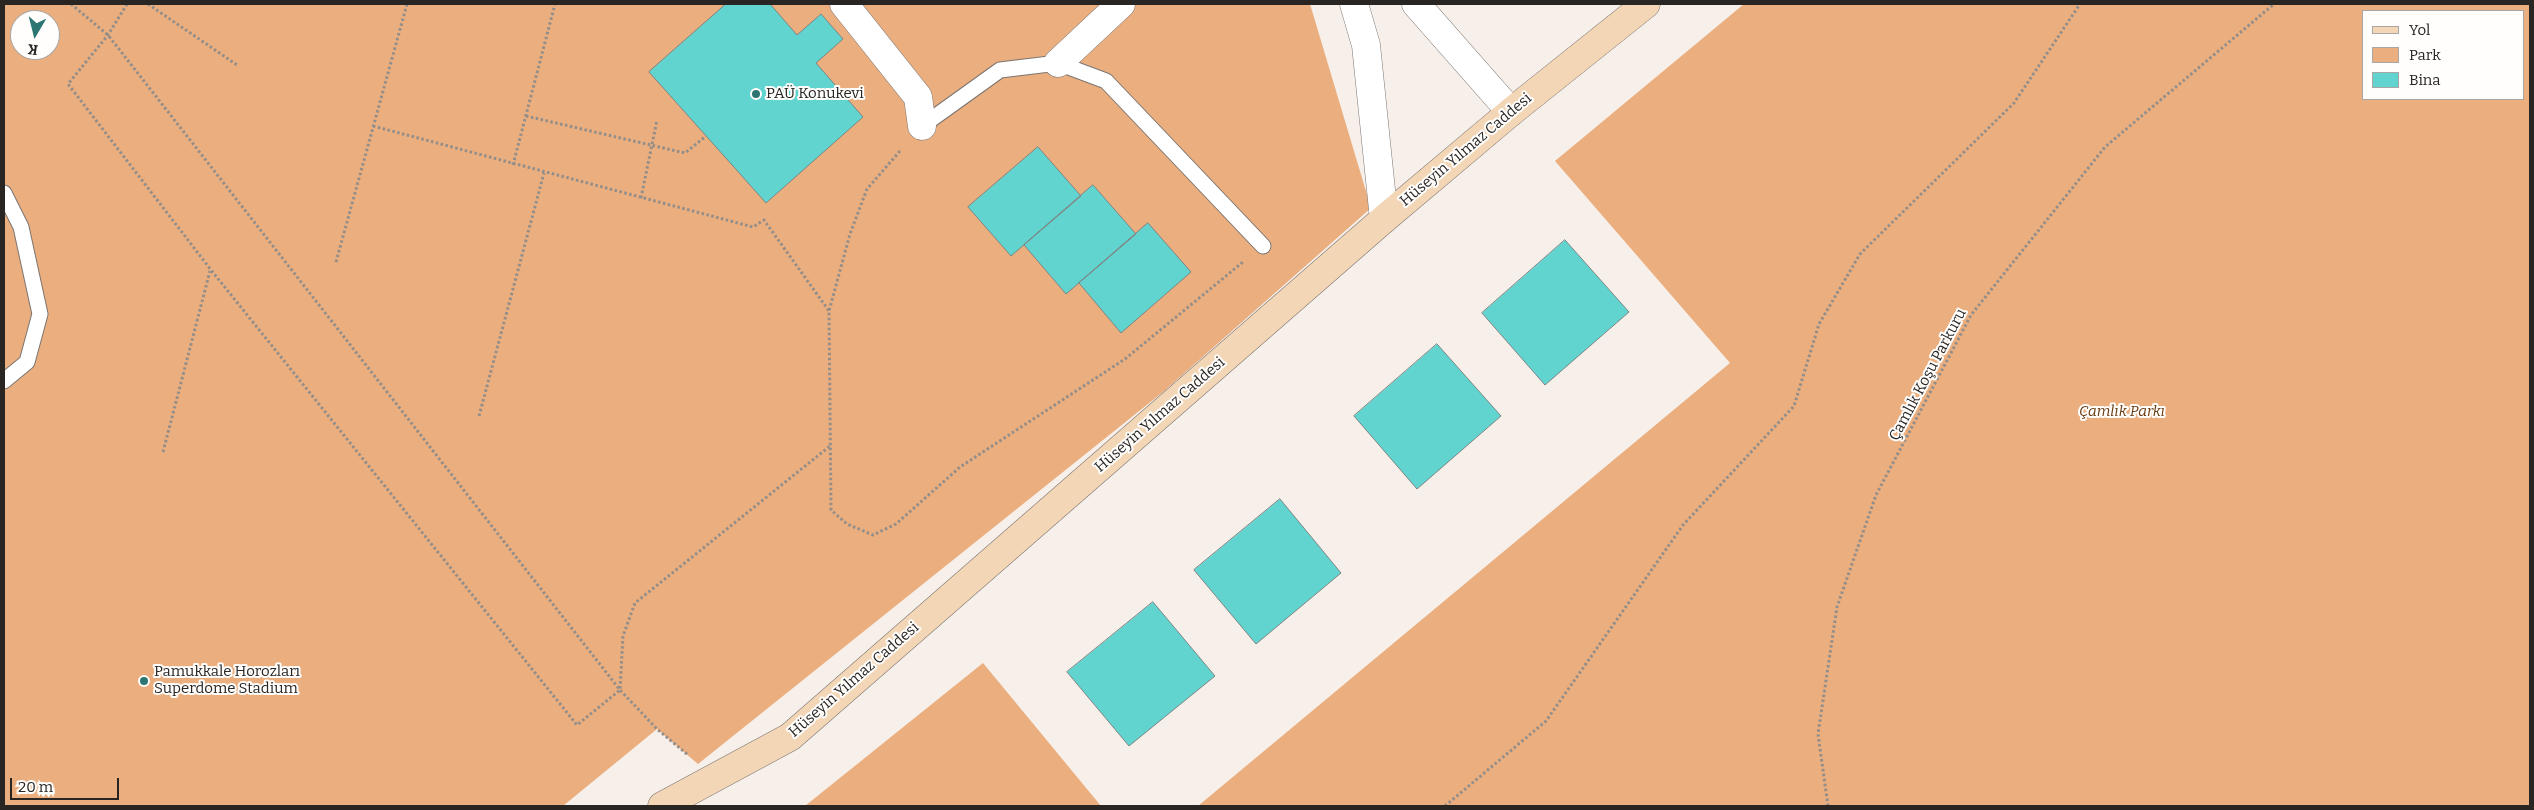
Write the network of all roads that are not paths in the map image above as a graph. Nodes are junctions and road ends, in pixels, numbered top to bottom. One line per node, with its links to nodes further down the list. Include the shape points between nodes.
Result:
1 (844, 4): 8 (street, via 918,96)
2 (1121, 4): 6 (street)
3 (1354, 4): 10 (street, via 1366,44)
4 (1416, 4): 7 (street)
5 (1646, 4): 7 (street, Hüseyin Yılmaz Caddesi)
6 (1058, 63): 8 (lane, via 1000,70); 11 (lane, via 1106,81)
7 (1511, 112): 10 (street, Hüseyin Yılmaz Caddesi)
8 (922, 126)
9 (4, 193): 12 (lane, via 21,227 40,314 27,362)
10 (1384, 219): 13 (street, Hüseyin Yılmaz Caddesi, via 790,737)
11 (1263, 246)
12 (4, 381)
13 (666, 805)

